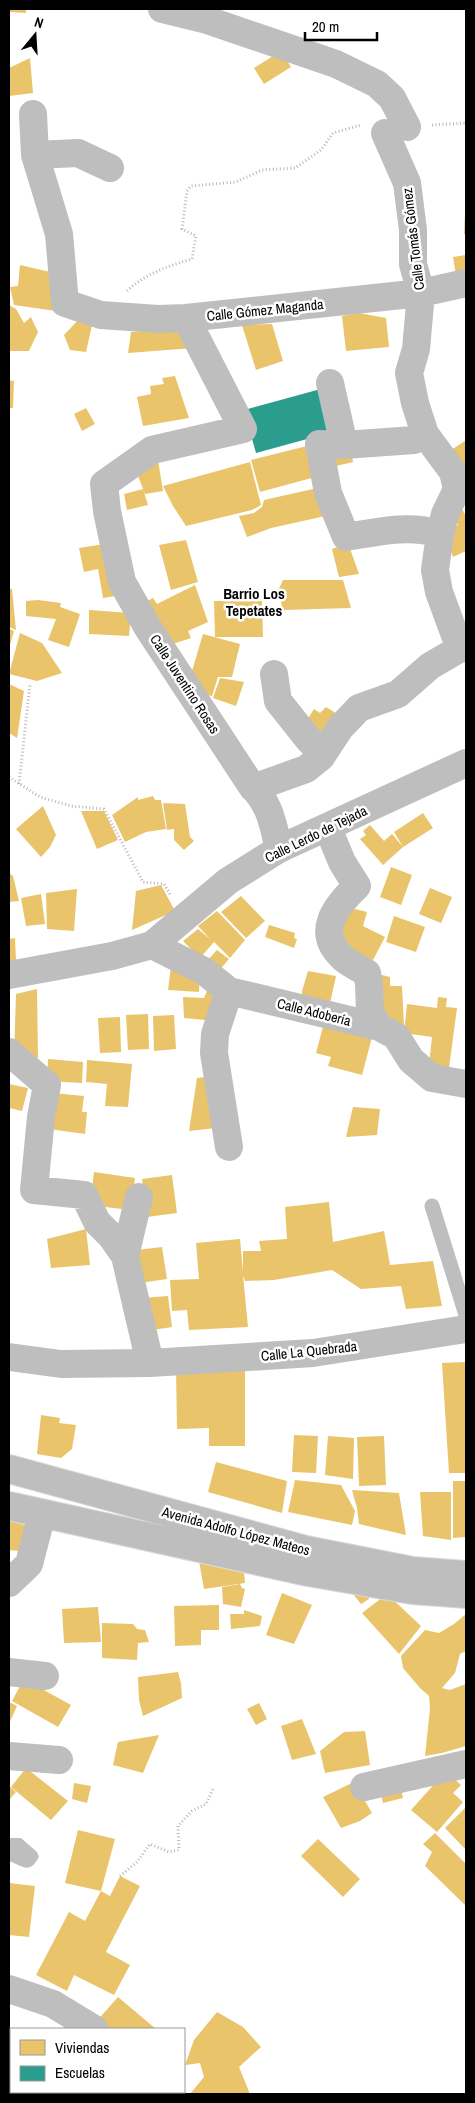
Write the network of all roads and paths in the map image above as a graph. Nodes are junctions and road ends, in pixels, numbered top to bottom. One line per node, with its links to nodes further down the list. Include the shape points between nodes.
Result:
1 (162, 9): 7 (street, Calle Tomás Gómez, via 207,20 336,64 377,84 392,98 407,183 414,264)
2 (33, 114): 3 (street)
3 (35, 155): 4 (street, via 78,153); 8 (street, Calle Gómez Maganda, via 58,234 65,303)
4 (110, 168)
5 (295, 168): 8 (path, via 262,170 236,182 192,186 186,191 182,229 196,236 192,260 139,280)
6 (466, 283): 7 (street, Calle Gómez Maganda)
7 (421, 293): 9 (street, Calle Gómez Maganda); 11 (street, Calle Tomás Gómez, via 416,349 409,374)
8 (101, 315): 9 (street, Calle Gómez Maganda)
9 (186, 318): 21 (street, Calle Juventino Rosas, via 243,429 152,450 104,484 107,511 122,582 148,628)
10 (330, 383): 12 (street)
11 (425, 434): 12 (street, via 414,440); 13 (street, Calle Tomás Gómez, via 453,472 457,490 445,514)
12 (344, 445): 13 (street, via 319,444 328,493 346,537 398,528)
13 (440, 534): 14 (street, Calle Tomás Gómez, via 435,570 439,592)
14 (463, 647): 17 (street, via 430,666 398,694 359,708 340,728)
15 (274, 674): 17 (street, via 278,701)
16 (30, 684): 20 (path)
17 (323, 754): 21 (street, via 306,769)
18 (466, 763): 23 (street, Calle Lerdo de Tejada)
19 (9, 777): 20 (path)
20 (19, 784): 24 (path, via 40,797 71,806 104,808 143,882 164,884)
21 (253, 788): 23 (street, Calle Juventino Rosas, via 265,800)
22 (328, 828): 29 (street, via 342,862 357,886 340,902 330,923 329,937 344,959 367,973 370,1012)
23 (279, 849): 24 (street, Calle Lerdo de Tejada, via 228,880)
24 (184, 918): 25 (street, Calle Lerdo de Tejada)
25 (152, 945): 26 (street, Calle Lerdo de Tejada, via 112,956); 28 (street, Calle Adobería, via 204,971)
26 (9, 975): 27 (street)
27 (9, 986)
28 (229, 991): 29 (street, Calle Adobería); 32 (street, via 214,1034 214,1053)
29 (379, 1027): 31 (street, Calle Adobería, via 396,1036 412,1060 432,1078)
30 (9, 1052): 35 (street, via 47,1085 34,1190 84,1195 97,1222)
31 (466, 1084)
32 (229, 1147)
33 (139, 1197): 35 (street)
34 (432, 1206): 36 (lane)
35 (125, 1256): 39 (street)
36 (466, 1315)
37 (466, 1329): 39 (street, Calle La Quebrada, via 313,1352)
38 (9, 1357): 39 (street, Calle La Quebrada, via 61,1364)
39 (150, 1363)
40 (9, 1469): 43 (street, Avenida Adolfo López Mateos, via 306,1550 413,1570)
41 (9, 1506): 42 (street, Avenida Adolfo López Mateos)
42 (42, 1514): 44 (street, via 30,1564); 45 (street, Avenida Adolfo López Mateos, via 308,1572 412,1590)
43 (466, 1575)
44 (9, 1583)
45 (466, 1594)
46 (9, 1672): 47 (street)
47 (45, 1676)
48 (9, 1756): 49 (street)
49 (59, 1760)
50 (466, 1764): 51 (street)
51 (364, 1787)
52 (213, 1789): 53 (path, via 206,1804 192,1811 178,1826 179,1850 169,1852 150,1844 137,1862)
53 (120, 1876)
54 (9, 1989): 55 (street, via 53,2004)
55 (92, 2028)

